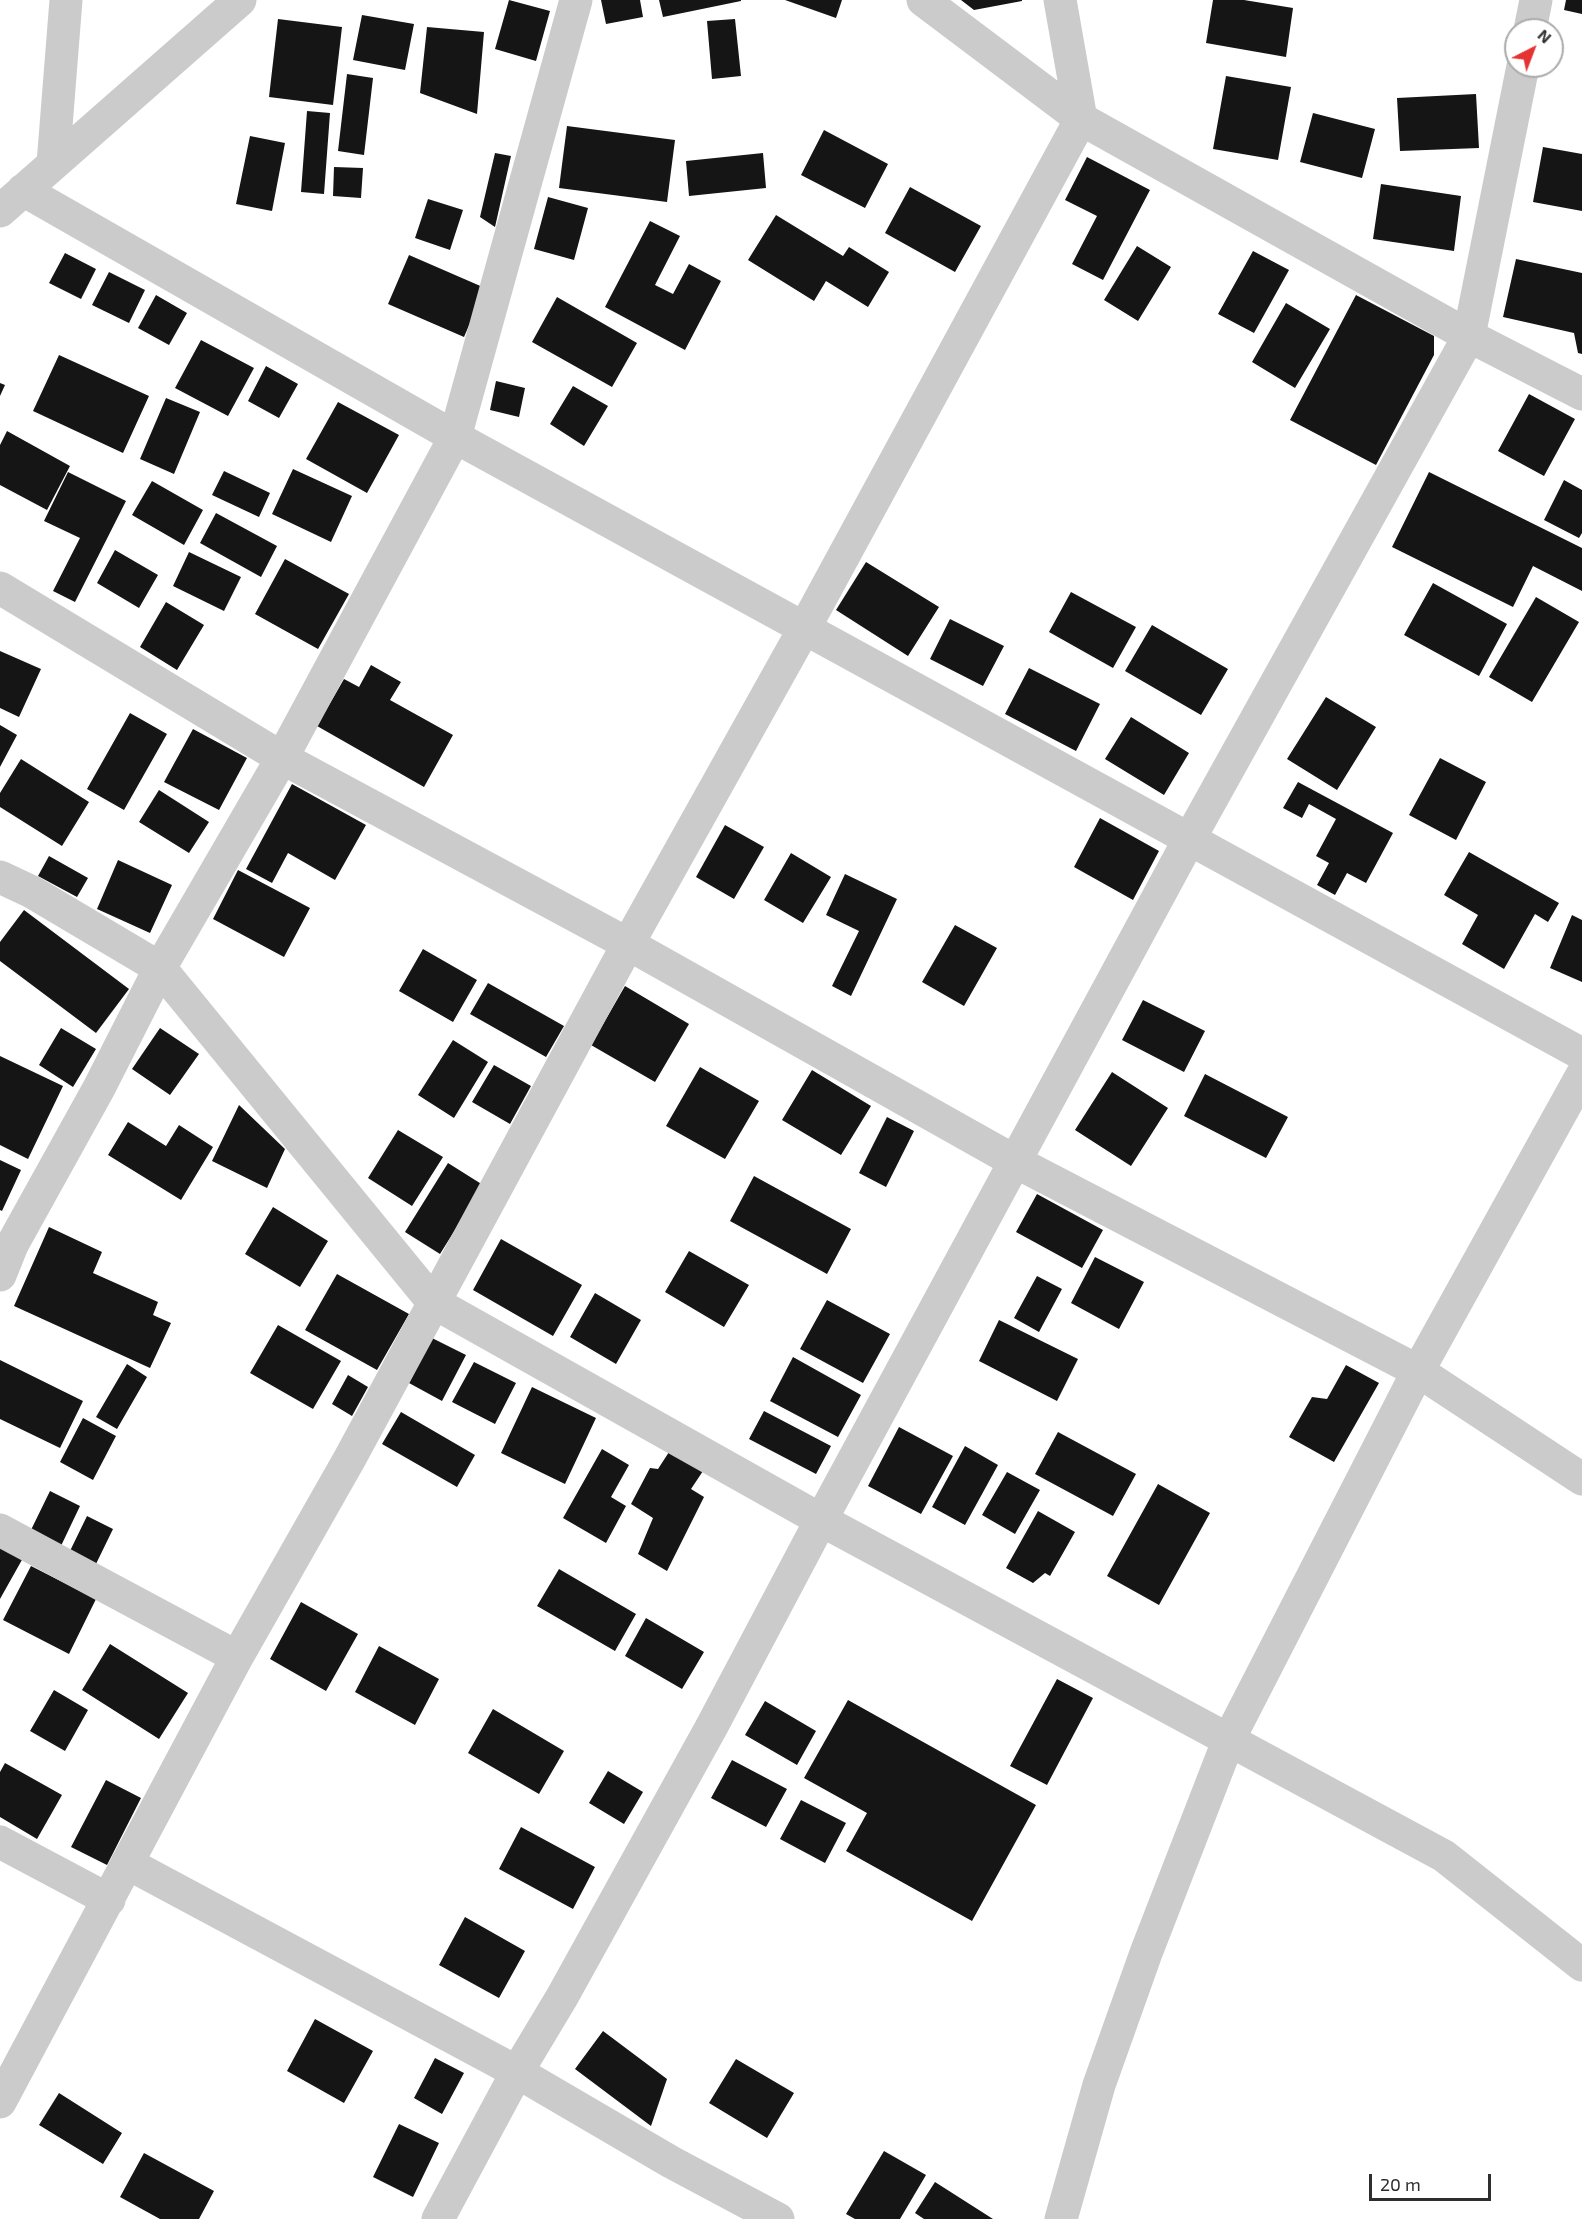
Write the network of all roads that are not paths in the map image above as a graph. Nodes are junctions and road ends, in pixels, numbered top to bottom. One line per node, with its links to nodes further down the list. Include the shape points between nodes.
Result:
1 (66, 0): 10 (street)
2 (240, 0): 10 (street)
3 (576, 0): 14 (street)
4 (923, 0): 9 (street)
5 (1060, 0): 9 (street)
6 (1536, 0): 7 (street)
7 (1532, 18)
8 (1521, 78): 12 (street)
9 (1082, 119): 12 (street); 16 (street)
10 (53, 164): 11 (street)
11 (11, 200): 14 (street)
12 (1469, 336): 13 (street); 18 (street)
13 (1582, 394)
14 (455, 438): 16 (street); 17 (street)
15 (0, 588): 17 (street)
16 (804, 629): 18 (street); 20 (street)
17 (282, 758): 20 (street); 21 (street)
18 (1190, 838): 22 (street); 24 (street)
19 (0, 877): 21 (street)
20 (628, 944): 24 (street); 27 (street)
21 (160, 968): 25 (street, via 99,1088); 27 (street)
22 (1582, 1054)
23 (1582, 1075): 28 (street)
24 (1016, 1162): 28 (street); 30 (street)
25 (6, 1242): 26 (street)
26 (0, 1275)
27 (433, 1302): 30 (street); 32 (street)
28 (1418, 1371): 29 (street); 33 (street)
29 (1582, 1479)
30 (820, 1520): 33 (street); 38 (street, via 702,1745)
31 (0, 1530): 32 (street)
32 (237, 1657): 35 (street)
33 (1229, 1739): 37 (street, via 1444,1856); 42 (street, via 1099,2085)
34 (0, 1842): 36 (street)
35 (127, 1863): 36 (street); 38 (street)
36 (109, 1900): 39 (street)
37 (1582, 1965)
38 (517, 2072): 40 (street); 41 (street)
39 (0, 2102)
40 (438, 2219)
41 (778, 2219)
42 (1061, 2219)

